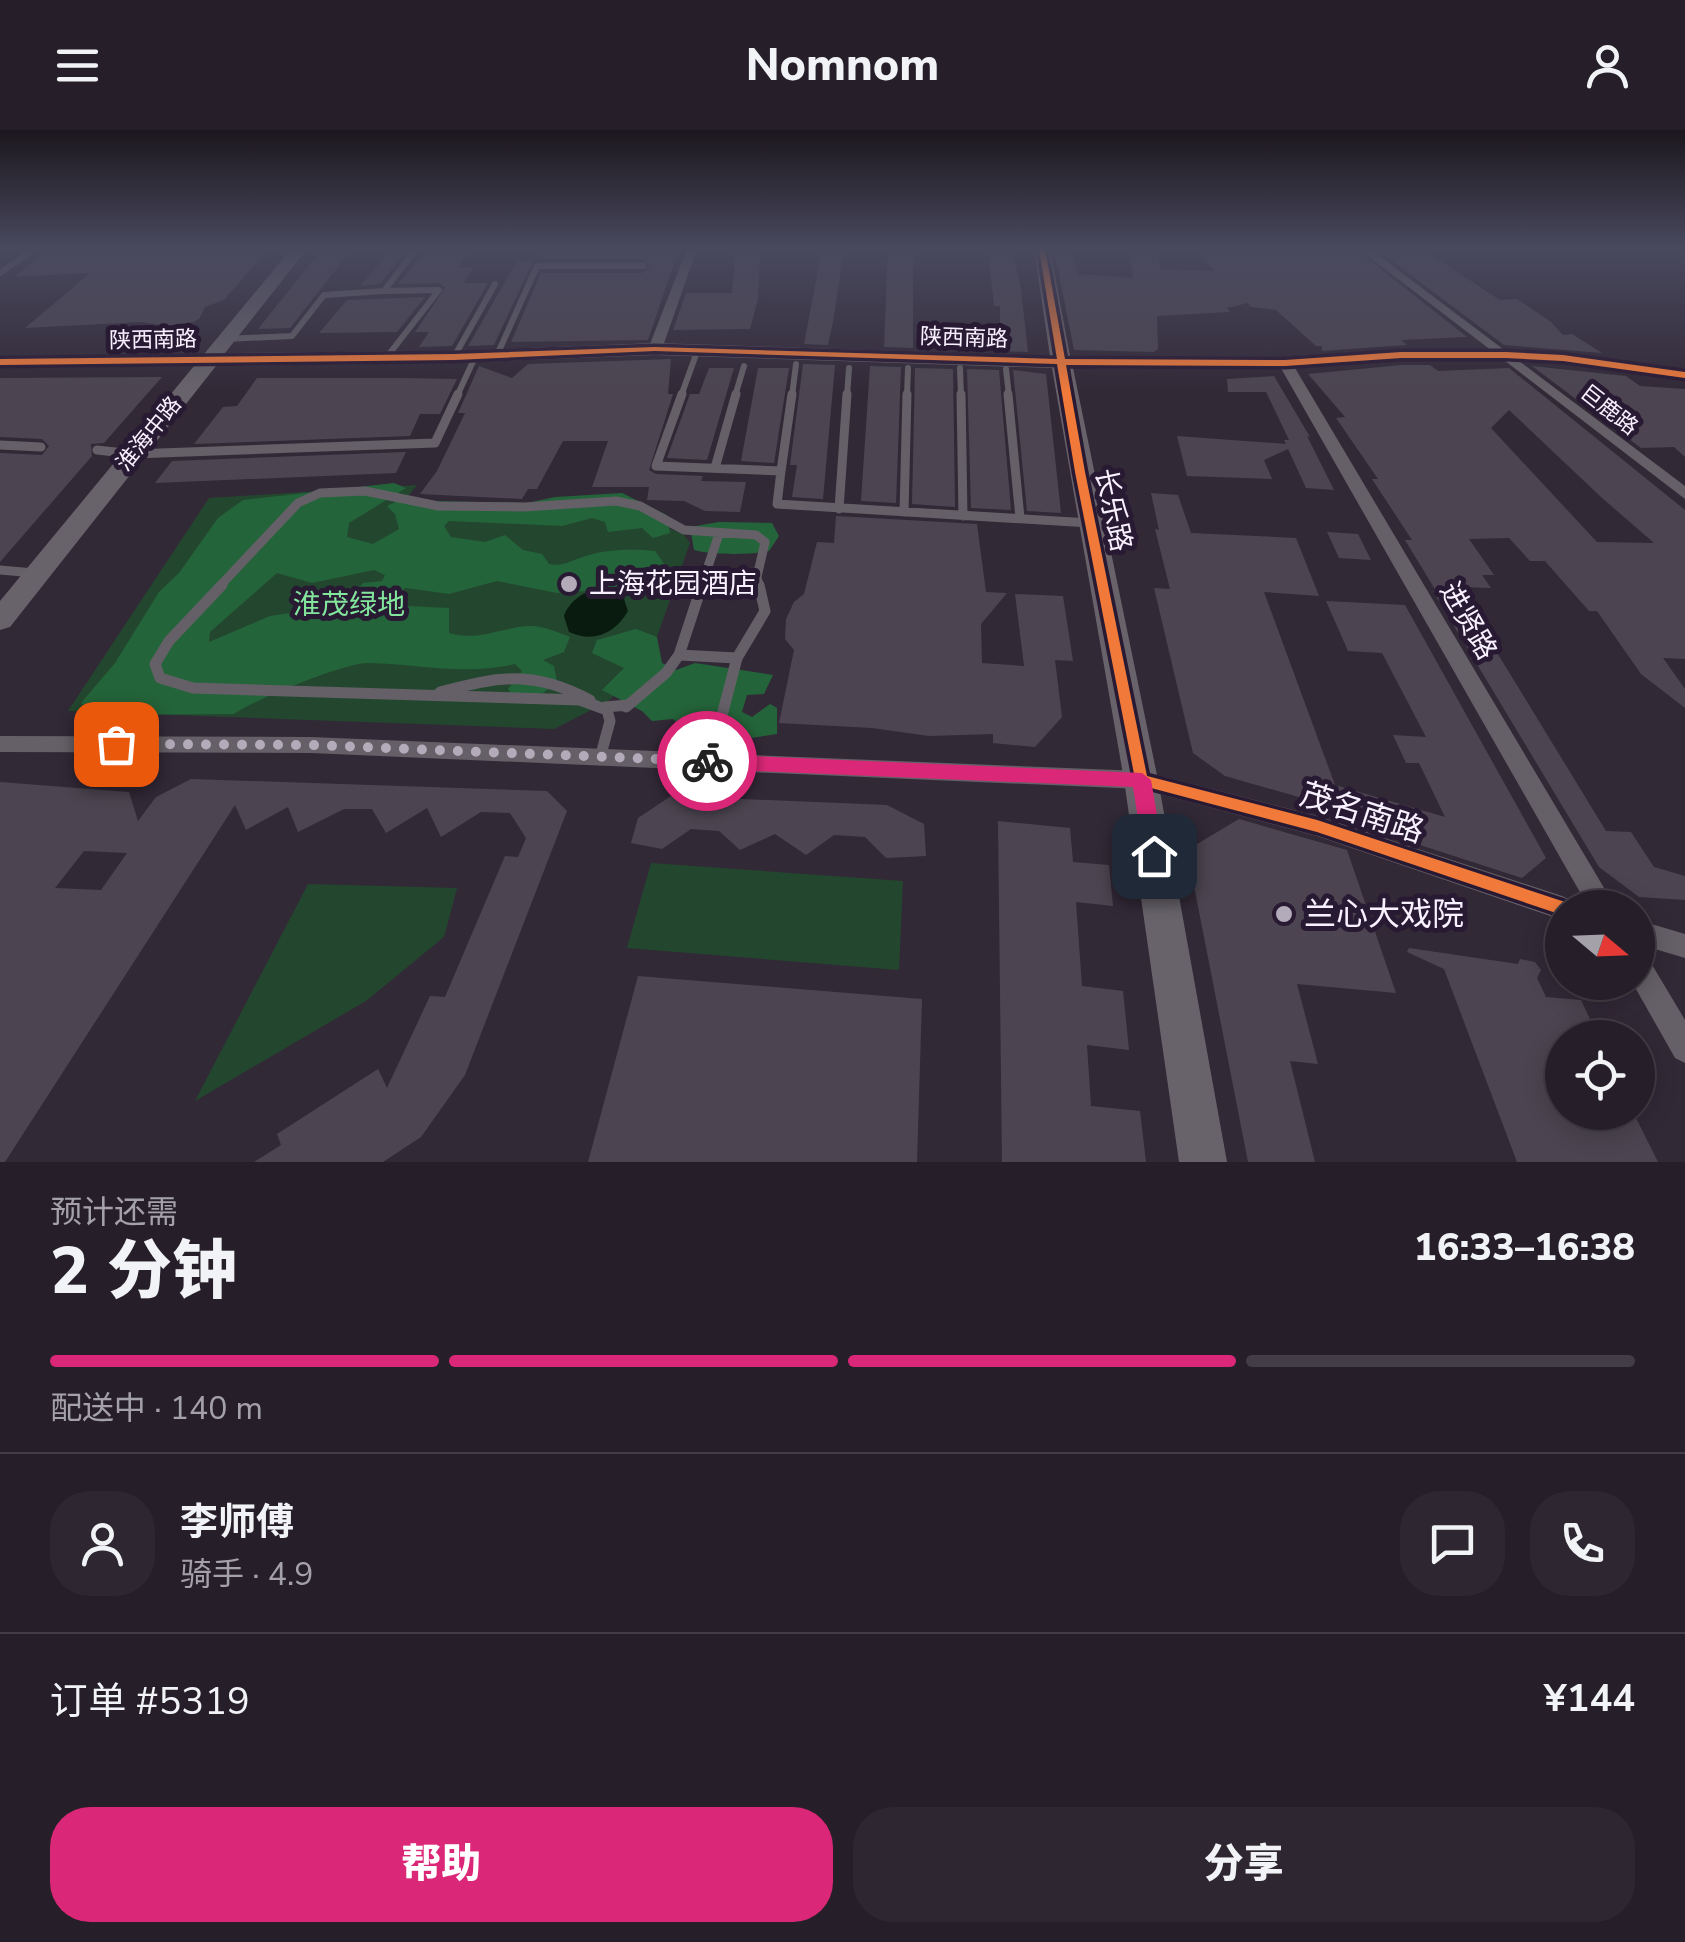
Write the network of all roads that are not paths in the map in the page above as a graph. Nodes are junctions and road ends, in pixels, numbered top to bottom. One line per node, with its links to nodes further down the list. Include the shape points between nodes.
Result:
1 (260, 297): 9 (main road, 淮海中路)
2 (323, 297): 9 (lane, via 292,336)
3 (433, 297): 16 (lane)
4 (488, 297): 15 (lane)
5 (524, 297): 12 (lane)
6 (675, 297): 10 (street)
7 (1050, 297): 19 (main road, 长乐路)
8 (1429, 297): 13 (street, 巨鹿路)
9 (226, 339): 17 (main road, 淮海中路)
10 (656, 350): 11 (main road, 陕西南路); 12 (main road, 陕西南路)
11 (698, 350): 19 (main road, 陕西南路); 32 (lane, via 656,466)
12 (498, 353): 14 (main road, 陕西南路)
13 (1506, 355): 20 (main road, 陕西南路); 27 (main road, 陕西南路); 34 (street, 巨鹿路)
14 (476, 356): 15 (main road, 陕西南路); 31 (lane, via 435,443)
15 (454, 357): 16 (main road, 陕西南路)
16 (386, 358): 17 (main road, 陕西南路)
17 (209, 360): 18 (main road, 陕西南路); 31 (main road, 淮海中路)
18 (2, 362)
19 (1060, 362): 20 (main road, 陕西南路); 39 (main road, 长乐路)
20 (1285, 362): 56 (street, 进贤路)
21 (796, 364): 33 (lane)
22 (744, 366): 32 (lane)
23 (849, 368): 35 (lane)
24 (908, 368): 36 (lane)
25 (960, 368): 37 (lane)
26 (1006, 368): 38 (lane)
27 (1685, 374)
28 (0, 445): 29 (lane)
29 (41, 447)
30 (97, 450): 31 (lane)
31 (133, 454): 42 (main road, 淮海中路)
32 (715, 468): 33 (lane)
33 (781, 471): 35 (lane, via 778,504)
34 (1685, 494)
35 (839, 508): 36 (lane)
36 (904, 512): 37 (lane)
37 (963, 516): 38 (lane)
38 (1020, 518): 39 (lane)
39 (1091, 523): 55 (main road, 长乐路)
40 (719, 534): 43 (lane); 44 (lane, via 762,538); 48 (lane, via 684,530 616,501 471,507 377,492 320,493 298,503 155,664 160,678 194,688)
41 (0, 570): 42 (lane)
42 (38, 573): 45 (main road, 淮海中路)
43 (706, 575): 44 (lane); 46 (lane)
44 (756, 578): 47 (lane, via 765,610)
45 (0, 620)
46 (679, 655): 47 (lane); 50 (lane)
47 (736, 658): 54 (lane)
48 (425, 696): 49 (lane); 49 (lane, via 526,676 569,686)
49 (596, 704): 50 (lane); 51 (lane)
50 (628, 705): 51 (lane)
51 (610, 720): 53 (lane)
52 (0, 744): 53 (street, 茂名南路, via 311,745)
53 (600, 758): 54 (street, 茂名南路)
54 (710, 762): 55 (street, 茂名南路)
55 (1142, 780): 57 (street, 茂名南路, via 1317,826); 62 (main road, 长乐路)
56 (1593, 890)
57 (1545, 902)
58 (1655, 937): 59 (street)
59 (1685, 946)
60 (1655, 996): 61 (street)
61 (1685, 1048)
62 (1203, 1162)

